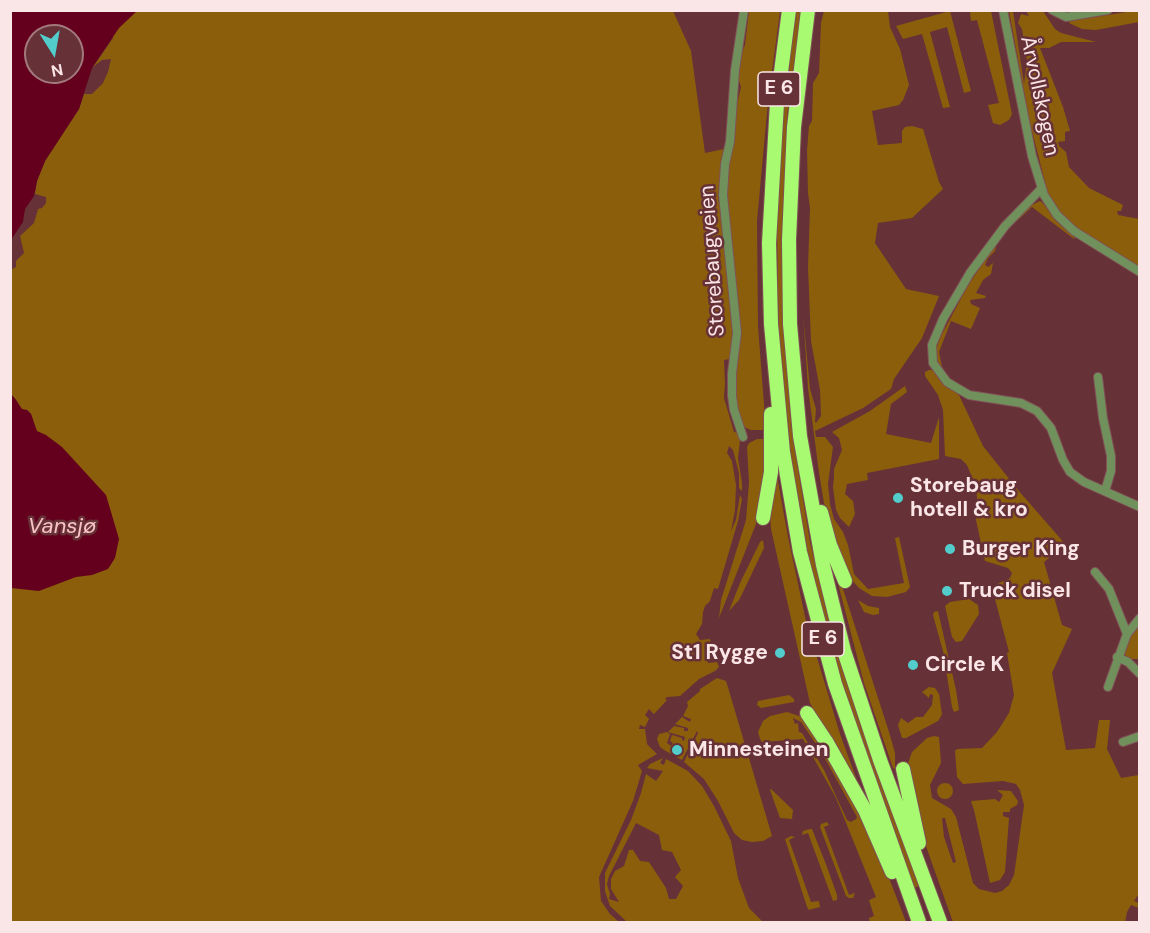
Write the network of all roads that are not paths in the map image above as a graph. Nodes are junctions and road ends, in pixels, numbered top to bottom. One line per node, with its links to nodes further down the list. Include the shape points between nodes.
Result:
1 (744, 10): 11 (street, Storebaugveien, via 723,195 737,333 732,396)
2 (789, 10): 9 (highway, E 6, via 770,204)
3 (808, 10): 12 (highway, E 6, via 794,127 789,240 790,324)
4 (1004, 10): 7 (street, Årvollskogen)
5 (1052, 10): 6 (street, Årvollskogen, via 1066,17)
6 (1108, 10)
7 (1041, 189): 8 (street, Årvollskogen, via 1062,222); 13 (street, via 974,266 943,319 932,354 938,371 957,390 976,397 1021,403 1037,411 1051,428 1070,472)
8 (1140, 272)
9 (774, 368): 15 (highway, E 6, via 768,385 772,452); 28 (highway, E 6, via 792,503 812,601 847,721)
10 (1098, 377): 13 (street, via 1111,456)
11 (743, 436)
12 (800, 436): 17 (highway, E 6, via 809,448 824,525); 27 (highway, E 6, via 823,565 844,651)
13 (1105, 491): 14 (street)
14 (1140, 507)
15 (764, 518)
16 (1095, 573): 19 (street, via 1113,597)
17 (844, 581)
18 (1140, 618): 19 (street)
19 (1127, 634): 20 (street)
20 (1117, 657): 21 (street); 22 (street)
21 (1140, 674)
22 (1108, 687)
23 (807, 713): 28 (highway, E 6, via 865,810 897,884)
24 (1140, 736): 25 (street)
25 (1123, 742)
26 (903, 769): 27 (highway, E 6, via 919,842)
27 (918, 863): 30 (highway, E 6)
28 (911, 901): 29 (highway, E 6)
29 (919, 922)
30 (940, 922)

